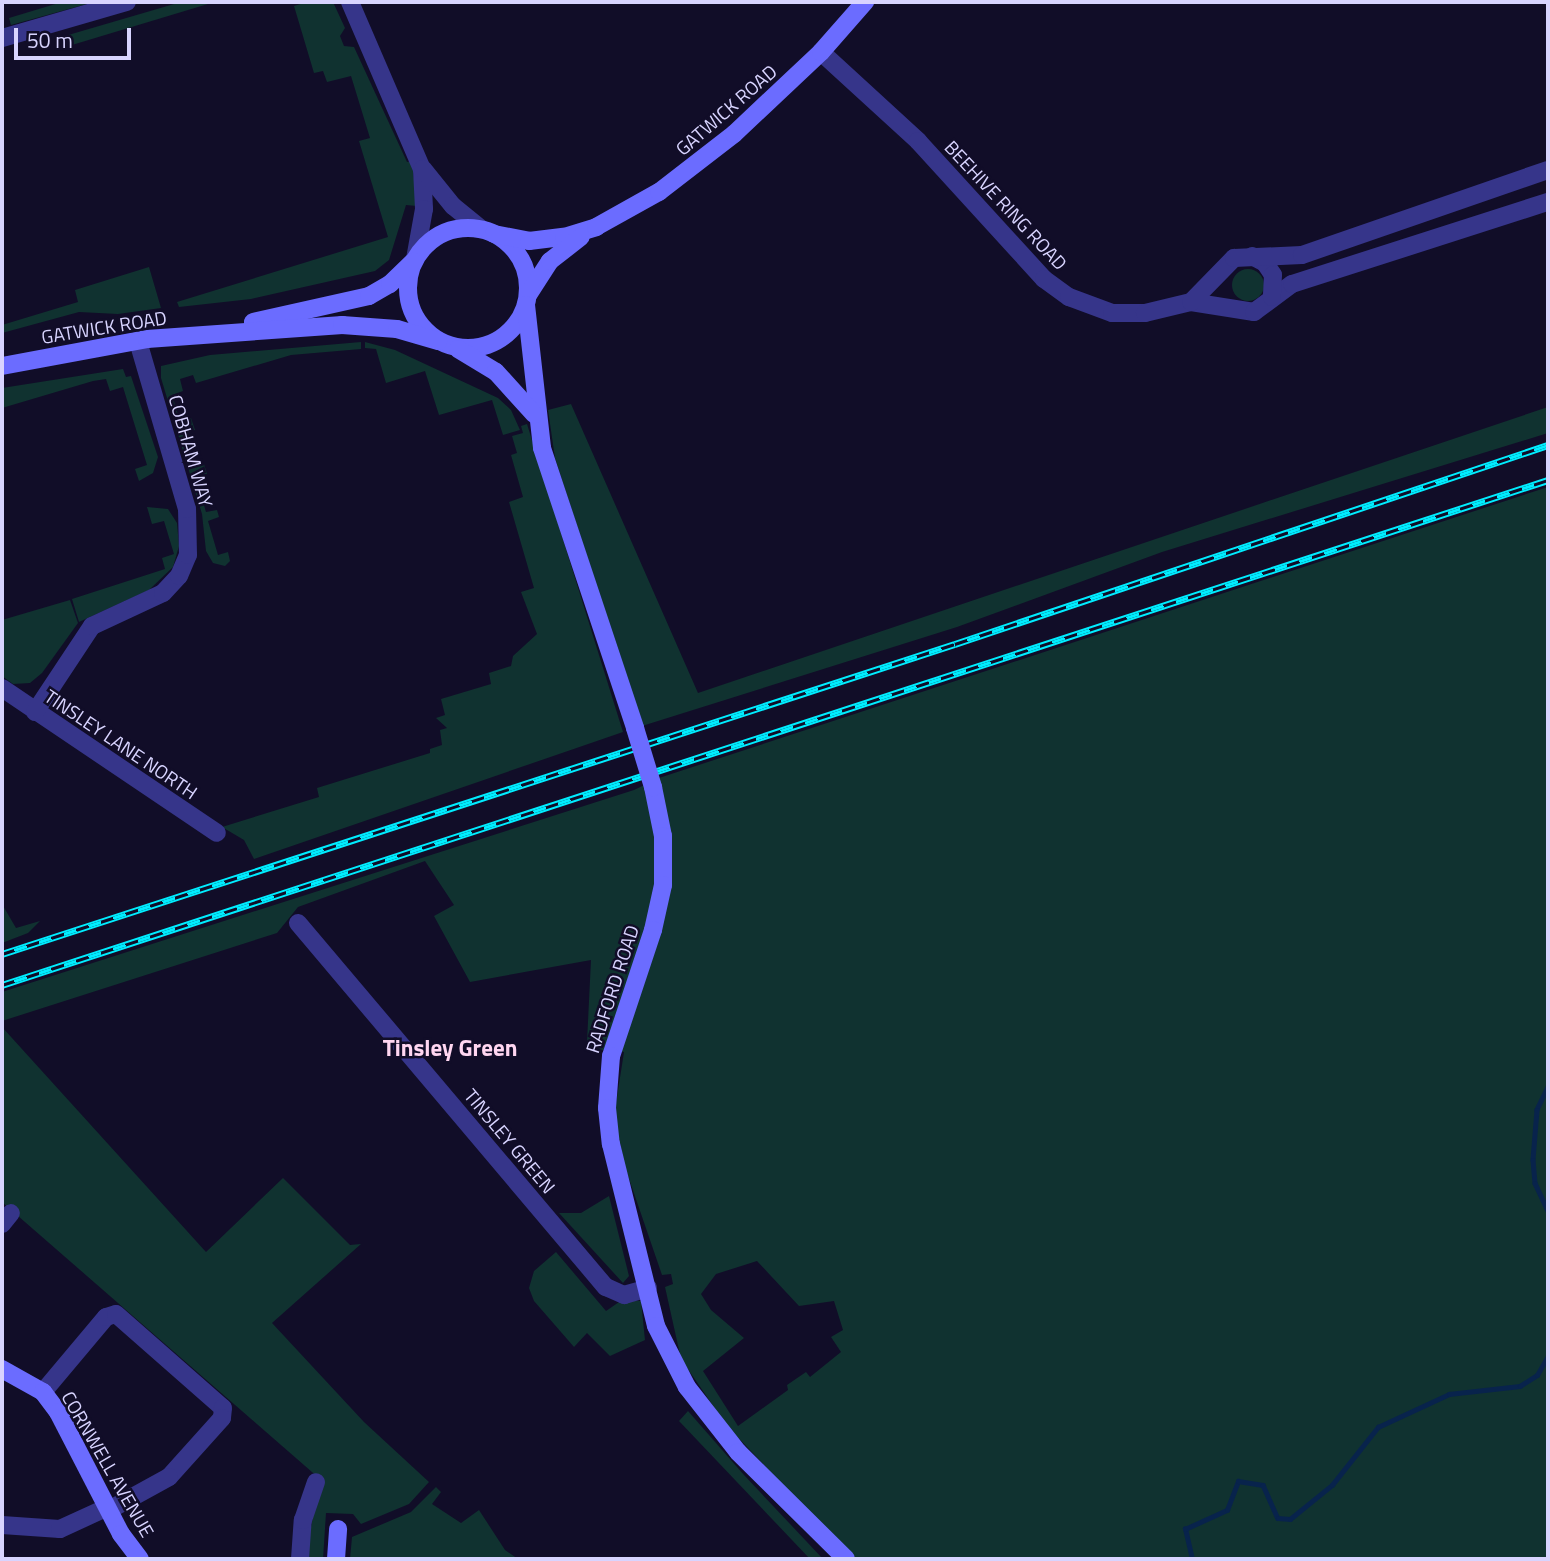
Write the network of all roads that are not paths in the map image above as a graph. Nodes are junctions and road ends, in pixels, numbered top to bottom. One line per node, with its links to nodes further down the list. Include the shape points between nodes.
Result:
1 (127, 2): 4 (street)
2 (350, 2): 6 (street)
3 (865, 2): 5 (street, GATWICK ROAD)
4 (2, 38)
5 (821, 52): 9 (street, GATWICK ROAD, via 692,168); 16 (street, BEEHIVE RING ROAD, via 901,123 1001,237 1063,295 1098,310 1123,314)
6 (420, 163): 10 (street, via 453,206); 12 (street, via 425,201)
7 (1548, 170): 11 (street, via 1302,255)
8 (1548, 202): 14 (street, BEEHIVE RING ROAD, via 1292,284)
9 (596, 227): 10 (street, GATWICK ROAD, via 536,241); 15 (street, GATWICK ROAD, via 550,261)
10 (488, 232): 12 (street, via 441,234); 15 (street, via 522,261)
11 (1248, 256): 13 (street, via 1230,260); 14 (street, via 1271,270)
12 (415, 259): 18 (street, GATWICK ROAD, via 398,278 369,296); 20 (street, via 408,284 410,306 423,329)
13 (1219, 274): 16 (street); 17 (street, via 1219,293)
14 (1272, 297): 17 (street, BEEHIVE RING ROAD, via 1254,312)
15 (526, 301): 20 (street, via 513,329 496,342 474,348); 22 (street, RADFORD ROAD)
16 (1191, 302): 17 (street, BEEHIVE RING ROAD)
17 (1230, 308)
18 (213, 334): 19 (street, GATWICK ROAD); 20 (street, GATWICK ROAD, via 353,325 397,329)
19 (138, 341): 21 (street, GATWICK ROAD); 24 (street, COBHAM WAY, via 187,509 188,555 180,575 163,593 92,626)
20 (445, 344): 22 (street, RADFORD ROAD, via 496,372)
21 (2, 366)
22 (536, 417): 27 (street, RADFORD ROAD, bridge, via 653,787 664,848 662,895 611,1056 607,1108 615,1161)
23 (2, 688): 24 (street, TINSLEY LANE NORTH)
24 (35, 712): 25 (street, TINSLEY LANE NORTH)
25 (217, 832)
26 (298, 923): 27 (street, TINSLEY GREEN, via 606,1287 624,1295)
27 (648, 1288): 37 (street, RADFORD ROAD, via 656,1326 687,1387 738,1452)
28 (2, 1369): 29 (street, CORNWELL AVENUE)
29 (43, 1392): 31 (street, CORNWELL AVENUE); 31 (street, via 106,1317 116,1314 223,1408 222,1418 169,1477)
30 (316, 1482): 35 (street, via 303,1520)
31 (108, 1509): 32 (street, via 60,1529); 34 (street, CORNWELL AVENUE)
32 (2, 1525)
33 (338, 1529): 36 (street)
34 (141, 1559)
35 (300, 1559)
36 (336, 1559)
37 (846, 1559)

